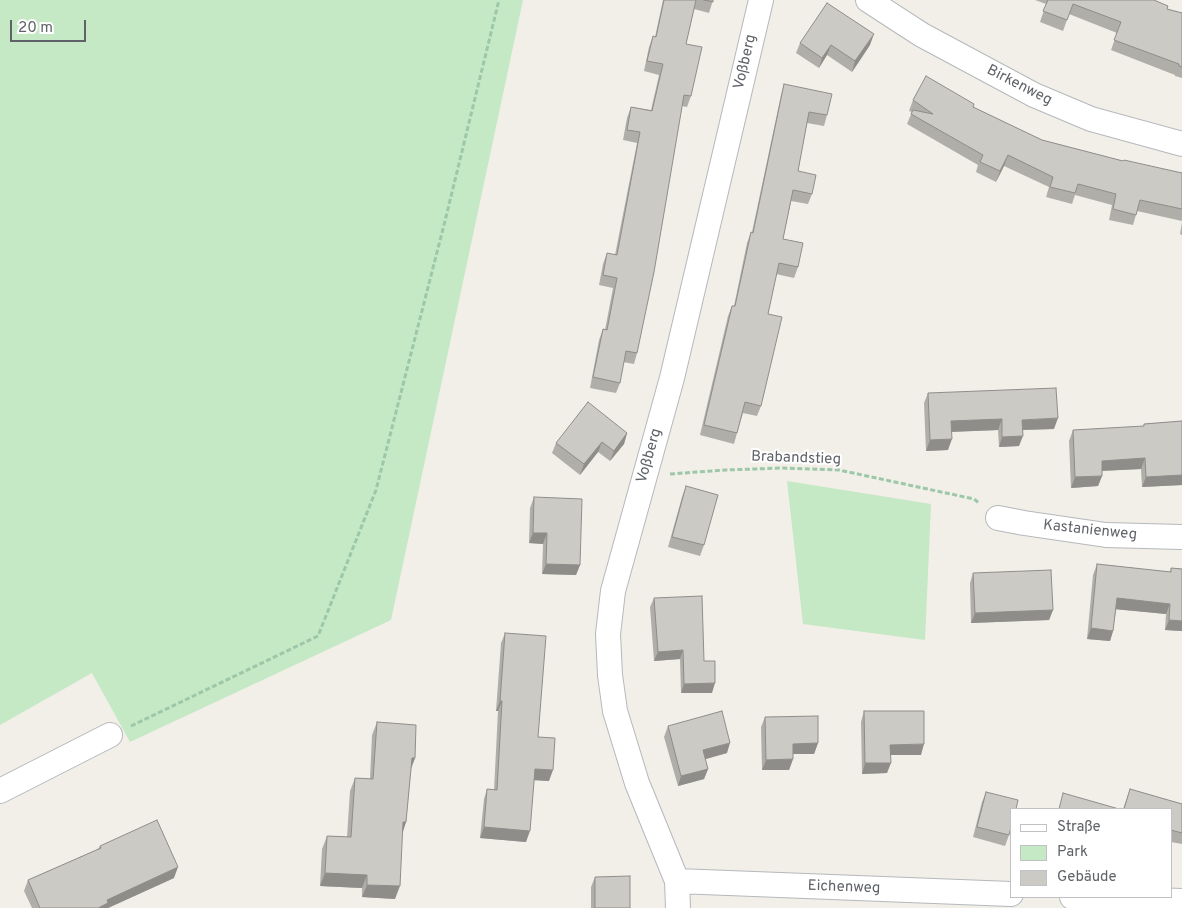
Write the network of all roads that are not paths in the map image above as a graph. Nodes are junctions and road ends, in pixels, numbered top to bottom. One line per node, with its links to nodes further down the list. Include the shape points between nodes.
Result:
1 (760, 0): 8 (street, Voßberg, via 672,378 613,591 608,634 615,711 637,783)
2 (868, 0): 3 (street, Birkenweg, via 922,35 1034,96 1091,119)
3 (1182, 144)
4 (998, 518): 5 (street, Kastanienweg, via 1106,535)
5 (1182, 537)
6 (110, 735): 7 (street)
7 (0, 791)
8 (677, 881): 9 (street, Eichenweg); 12 (street, Voßberg)
9 (1010, 894)
10 (1100, 898): 11 (street)
11 (1182, 901)
12 (678, 908)

